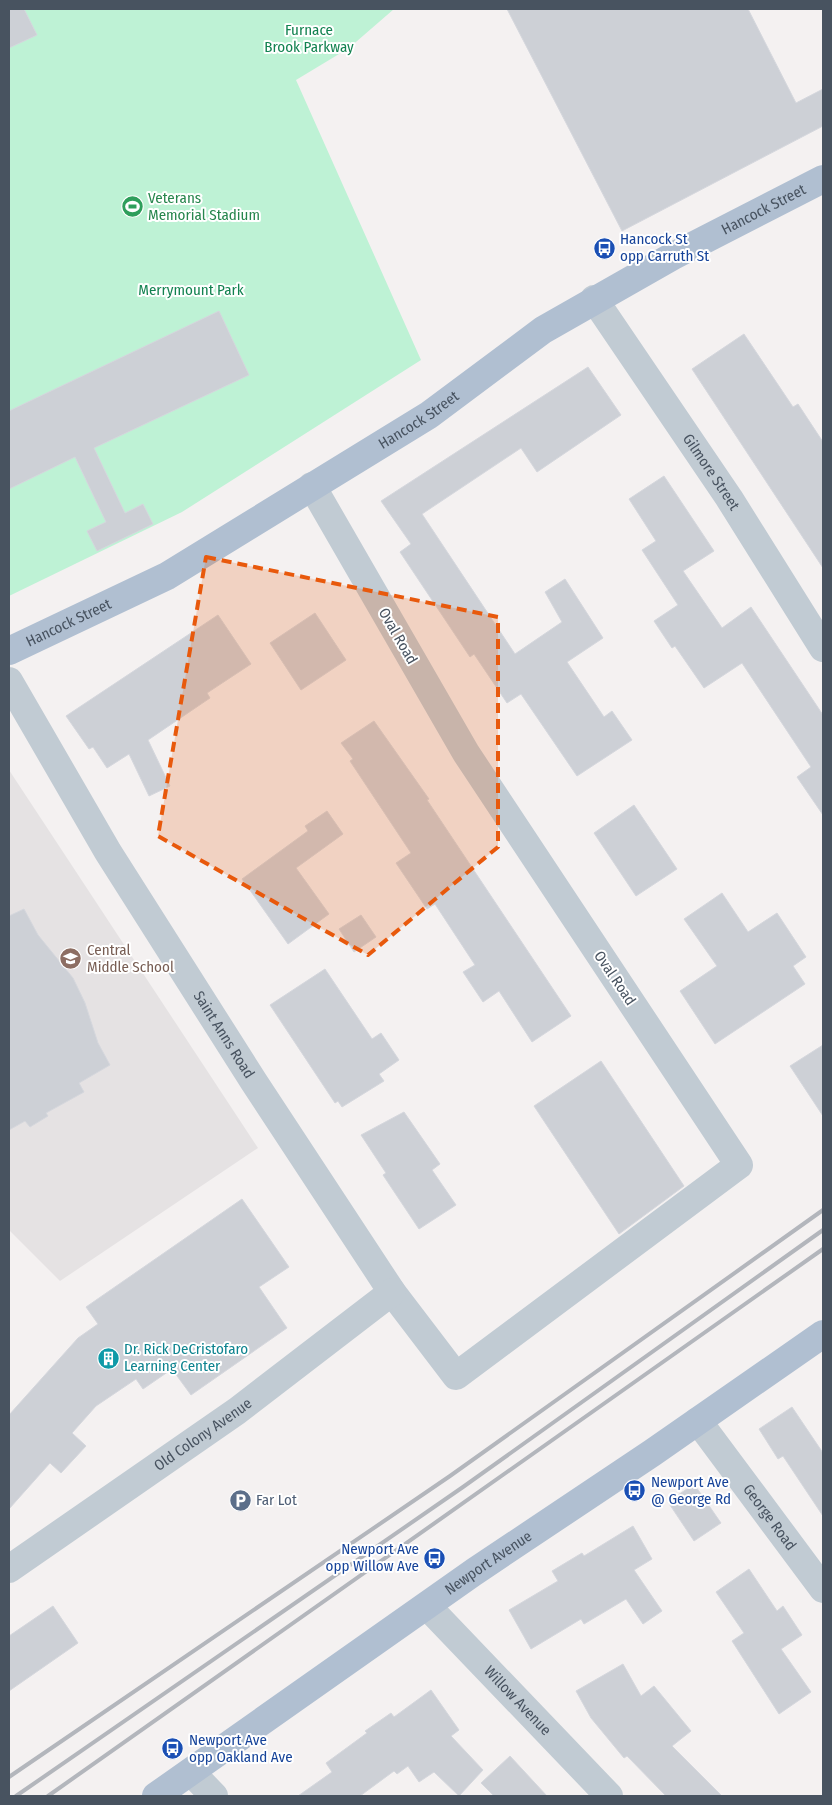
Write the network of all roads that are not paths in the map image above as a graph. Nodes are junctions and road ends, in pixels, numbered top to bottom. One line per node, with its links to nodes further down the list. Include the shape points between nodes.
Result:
1 (823, 180): 2 (main road, Hancock Street)
2 (594, 299): 3 (main road, Hancock Street, via 543,330 430,415); 4 (street, Gilmore Street, via 729,498)
3 (312, 486): 5 (main road, Hancock Street, via 167,576); 9 (street, Oval Road, via 466,753 739,1164)
4 (823, 648)
5 (9, 652)
6 (9, 681): 7 (street, Saint Anns Road, via 108,852)
7 (392, 1292): 9 (street, Saint Anns Road); 11 (street, Old Colony Avenue, via 237,1411)
8 (823, 1334): 10 (main road, Newport Avenue)
9 (456, 1376)
10 (698, 1422): 12 (street, George Road); 13 (main road, Newport Avenue)
11 (9, 1569)
12 (823, 1589)
13 (427, 1606): 14 (main road, Newport Avenue); 17 (street, Willow Avenue)
14 (191, 1772): 15 (main road, Newport Avenue); 16 (street)
15 (156, 1796)
16 (214, 1796)
17 (609, 1796)

